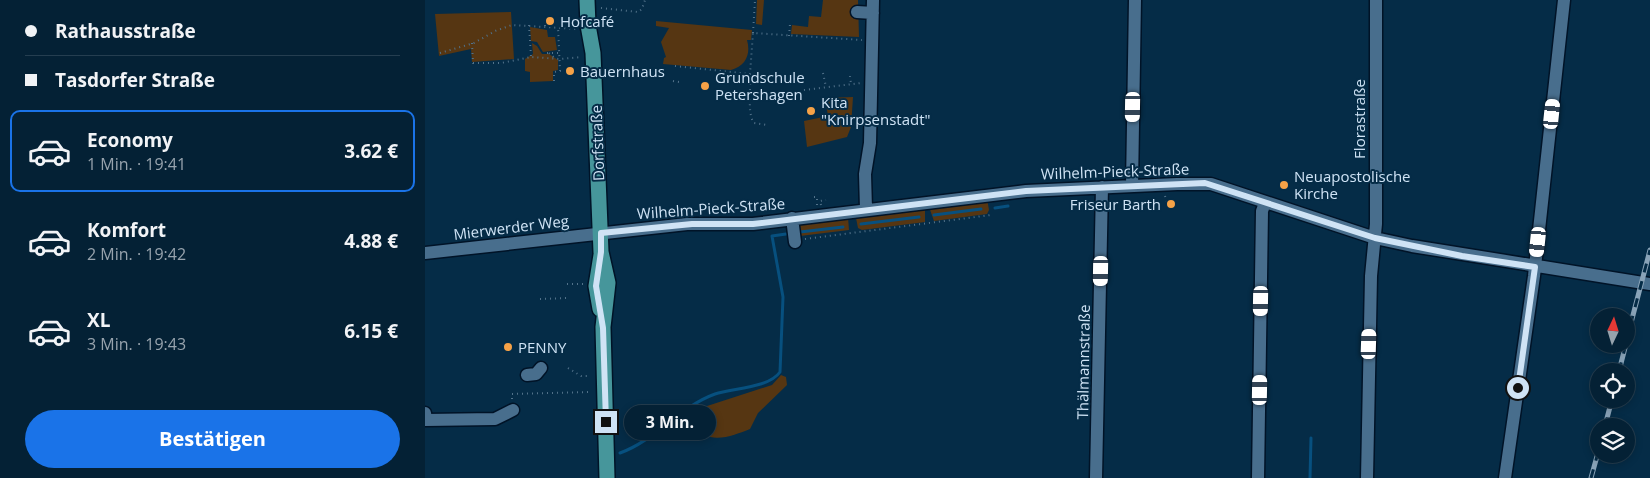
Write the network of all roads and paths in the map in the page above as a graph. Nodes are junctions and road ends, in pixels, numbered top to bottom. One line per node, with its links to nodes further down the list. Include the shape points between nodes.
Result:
1 (587, 0): 22 (main road, Dorfstraße)
2 (645, 0): 7 (path, via 638,12)
3 (755, 0): 16 (path)
4 (1135, 0): 37 (street)
5 (1376, 0): 46 (street, Florastraße)
6 (1564, 0): 49 (street)
7 (598, 4): 22 (main road, Dorfstraße)
8 (873, 6): 9 (street); 42 (street)
9 (857, 12)
10 (546, 17): 13 (path)
11 (790, 24): 17 (path)
12 (529, 25): 13 (path); 19 (path, via 495,31); 23 (path)
13 (545, 26): 14 (path)
14 (558, 27): 15 (path); 21 (path)
15 (577, 30)
16 (753, 33): 17 (path); 27 (path)
17 (789, 36): 18 (path)
18 (860, 40)
19 (472, 43): 20 (path); 23 (path, via 473,63 501,63)
20 (440, 52)
21 (559, 53): 24 (path); 24 (path, via 547,53)
22 (587, 55): 24 (path); 45 (main road, Dorfstraße)
23 (531, 57): 24 (path)
24 (558, 59): 29 (path, via 561,70 554,72)
25 (675, 66): 27 (path)
26 (823, 73): 34 (path)
27 (749, 74): 36 (path, via 752,93 750,118 754,123)
28 (850, 76): 33 (path)
29 (554, 81)
30 (673, 81): 31 (path)
31 (679, 82)
32 (861, 83): 33 (path)
33 (851, 84): 34 (path)
34 (825, 86): 35 (path)
35 (805, 90)
36 (767, 125)
37 (1132, 186): 38 (street, Wilhelm-Pieck-Straße); 41 (street, Wilhelm-Pieck-Straße, via 1205,183)
38 (1102, 187): 42 (street, Wilhelm-Pieck-Straße, via 1026,191); 63 (street, Thälmannstraße)
39 (826, 200): 40 (path, via 817,205 815,197)
40 (816, 203)
41 (1265, 203): 46 (street, Wilhelm-Pieck-Straße); 64 (street, via 1262,211)
42 (866, 209): 44 (street, Wilhelm-Pieck-Straße)
43 (991, 214): 47 (path)
44 (792, 218): 45 (street, Wilhelm-Pieck-Straße, via 753,224 692,224); 47 (street)
45 (601, 233): 48 (street, Mierwerder Weg); 62 (main road, Dorfstraße, via 596,286 603,328)
46 (1375, 238): 49 (street, Wilhelm-Pieck-Straße); 65 (street, Florastraße, via 1371,276)
47 (795, 241)
48 (425, 254)
49 (1535, 267): 52 (street, Wilhelm-Pieck-Straße); 66 (street)
50 (567, 284): 51 (path)
51 (587, 284)
52 (1650, 284)
53 (567, 298): 54 (path)
54 (540, 299)
55 (541, 368): 57 (street, via 535,374)
56 (568, 368): 58 (path, via 581,376)
57 (527, 375)
58 (589, 376)
59 (590, 392): 60 (path, via 512,394)
60 (513, 410): 61 (street, via 495,419)
61 (425, 419)
62 (607, 478)
63 (1097, 478)
64 (1258, 478)
65 (1367, 478)
66 (1505, 478)

